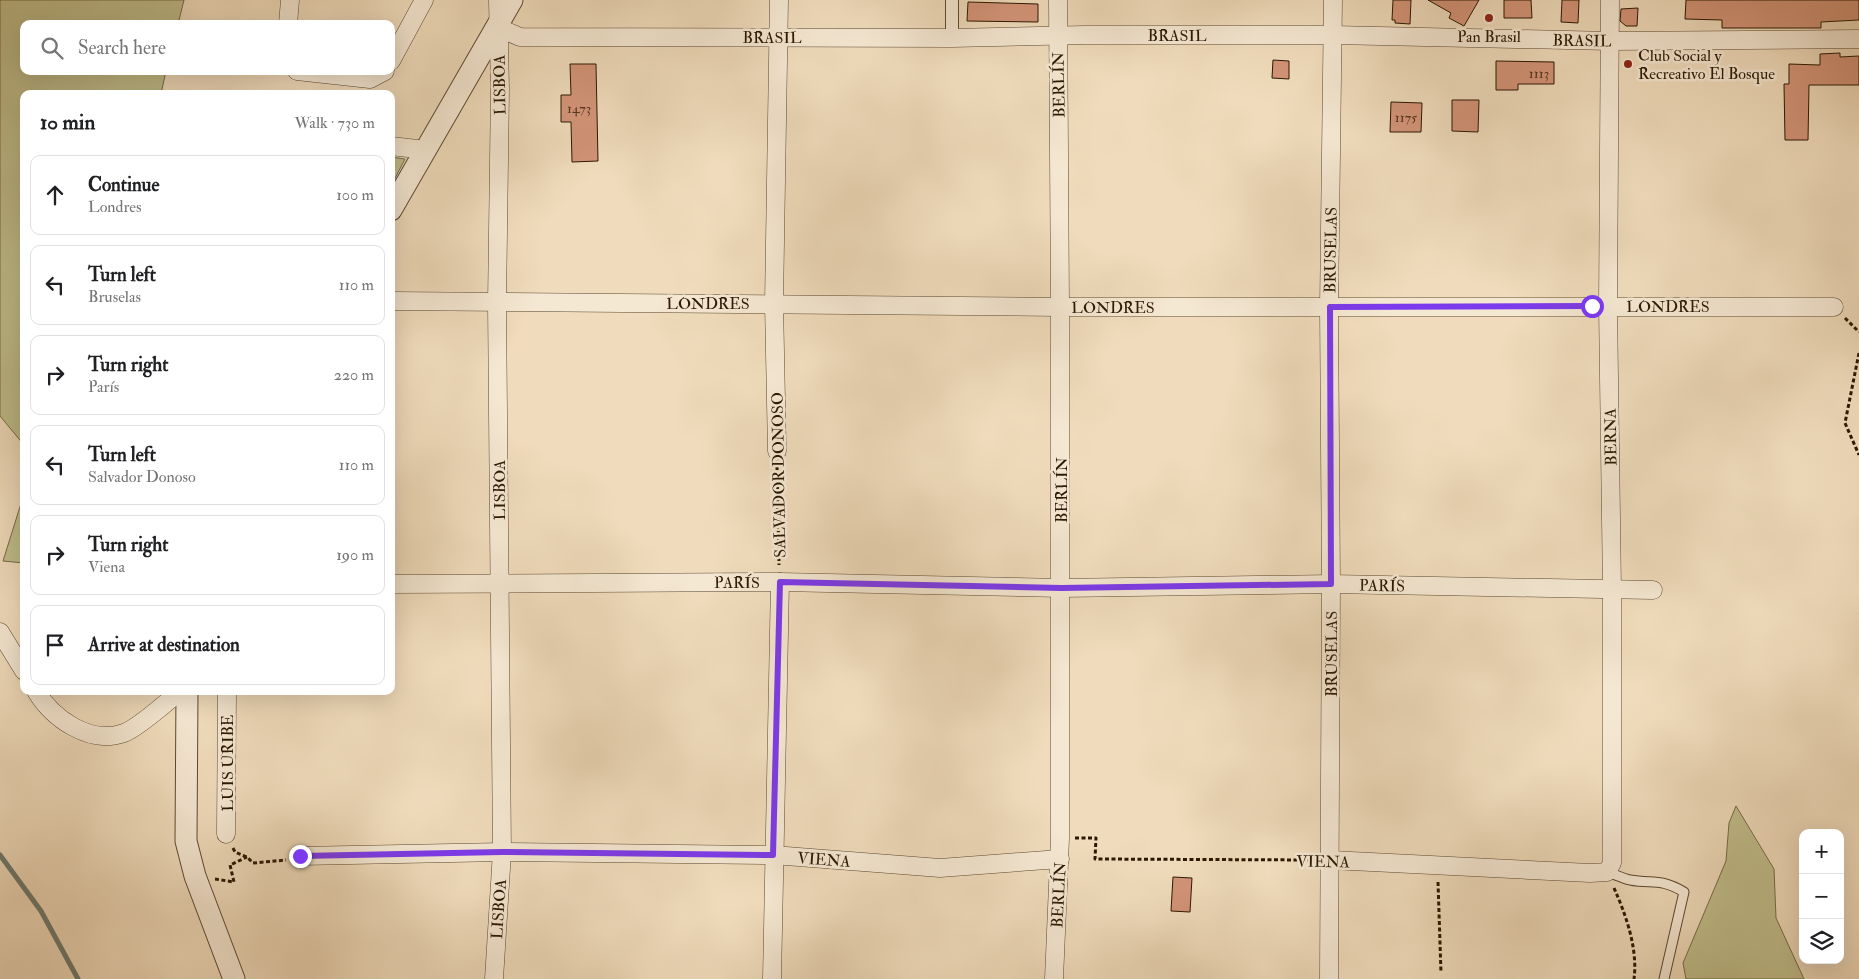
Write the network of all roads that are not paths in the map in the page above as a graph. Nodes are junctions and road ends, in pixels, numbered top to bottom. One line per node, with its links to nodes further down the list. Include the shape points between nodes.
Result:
1 (290, 0): 10 (street)
2 (424, 0): 18 (street)
3 (498, 0): 11 (street, LISBOA)
4 (512, 0): 11 (street)
5 (779, 0): 14 (street, SALVADOR DONOSO)
6 (952, 0): 15 (street)
7 (1058, 0): 13 (street, BERLÍN)
8 (1333, 0): 12 (street, BRUSELAS)
9 (1610, 0): 17 (street, BERNA)
10 (288, 20)
11 (497, 28): 14 (street, BRASIL, via 520,37); 22 (street); 25 (street, LISBOA, via 500,90)
12 (1334, 35): 13 (street, BRASIL); 17 (street, BRASIL); 29 (street, BRUSELAS)
13 (1058, 36): 15 (street, BRASIL); 28 (street, BERLÍN)
14 (779, 38): 15 (street, BRASIL); 26 (street, SALVADOR DONOSO)
15 (952, 38)
16 (1859, 39): 17 (street, BRASIL)
17 (1610, 41): 27 (street, BERNA)
18 (395, 54)
19 (339, 75): 20 (street, via 370,78)
20 (376, 75)
21 (395, 146): 22 (street)
22 (426, 150): 23 (street)
23 (395, 203)
24 (395, 301): 25 (street, LONDRES)
25 (497, 303): 26 (street, LONDRES); 33 (street, LISBOA)
26 (774, 303): 28 (street, LONDRES); 31 (street, SALVADOR DONOSO)
27 (1608, 306): 29 (street, LONDRES); 30 (street, LONDRES); 37 (street, BERNA)
28 (1060, 307): 29 (street, LONDRES); 36 (street, BERLÍN)
29 (1330, 307): 35 (street, BRUSELAS)
30 (1834, 307)
31 (777, 451)
32 (780, 582): 33 (street, PARÍS); 36 (street, PARÍS); 47 (street, SALVADOR DONOSO)
33 (499, 583): 34 (street, PARÍS); 46 (street, LISBOA)
34 (395, 584)
35 (1331, 584): 36 (street, PARÍS); 37 (street, PARÍS); 50 (street, BRUSELAS)
36 (1061, 588): 49 (street, BERLÍN)
37 (1612, 590): 38 (street, PARÍS); 51 (street, BERNA, via 1613,850)
38 (1653, 590)
39 (0, 632): 40 (street)
40 (20, 664)
41 (38, 695): 42 (street, via 45,706 74,728 103,738 126,732)
42 (175, 695)
43 (187, 695): 52 (street, via 186,841 195,876)
44 (227, 695): 45 (street, LUIS URIBE)
45 (226, 834)
46 (502, 852): 47 (street, VIENA); 48 (street, VIENA); 53 (street, LISBOA)
47 (773, 855): 49 (street, VIENA, via 940,868); 54 (street, SALVADOR DONOSO)
48 (300, 856)
49 (1060, 858): 55 (street, BERLÍN)
50 (1331, 860): 51 (street, VIENA); 56 (street, BRUSELAS)
51 (1607, 872): 57 (lane, via 1630,880 1671,884 1684,892)
52 (234, 979)
53 (494, 979)
54 (772, 979)
55 (1054, 979)
56 (1329, 979)
57 (1664, 979)

